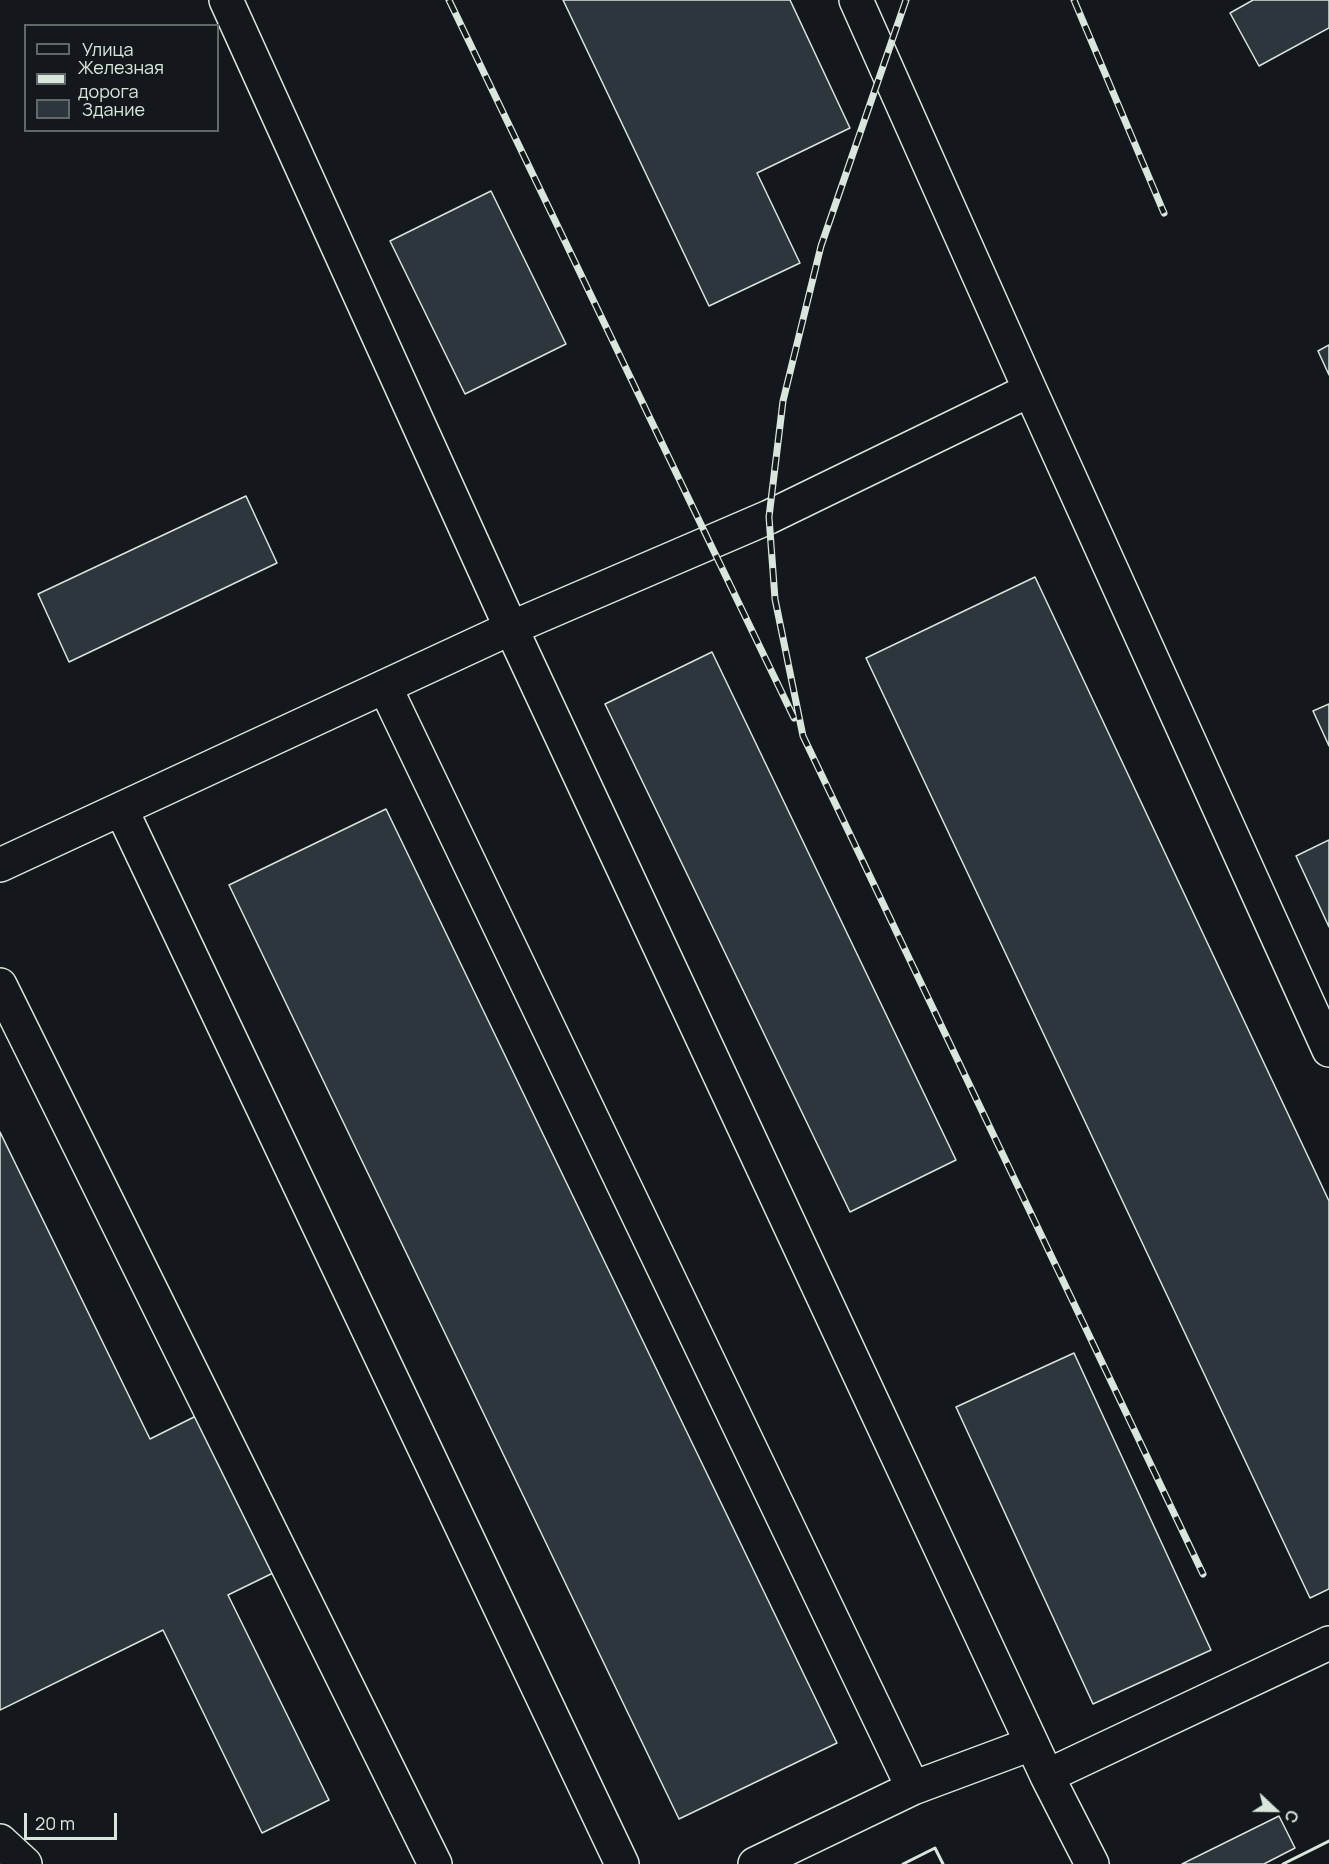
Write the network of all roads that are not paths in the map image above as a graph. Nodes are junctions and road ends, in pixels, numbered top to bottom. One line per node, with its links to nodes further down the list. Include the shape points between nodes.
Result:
1 (226, 0): 4 (lane)
2 (856, 0): 3 (lane)
3 (1030, 390): 4 (lane, via 770,517); 9 (lane)
4 (511, 628): 5 (lane); 11 (lane)
5 (384, 687): 6 (lane); 13 (lane)
6 (121, 809): 7 (lane); 17 (lane)
7 (0, 865)
8 (0, 985): 16 (lane)
9 (1329, 1050)
10 (1329, 1644): 12 (lane)
11 (1031, 1744): 12 (lane); 13 (lane)
12 (1047, 1776): 19 (lane)
13 (913, 1788): 18 (lane)
14 (0, 1842): 15 (lane)
15 (25, 1864)
16 (435, 1864)
17 (622, 1864)
18 (755, 1864)
19 (1092, 1864)

